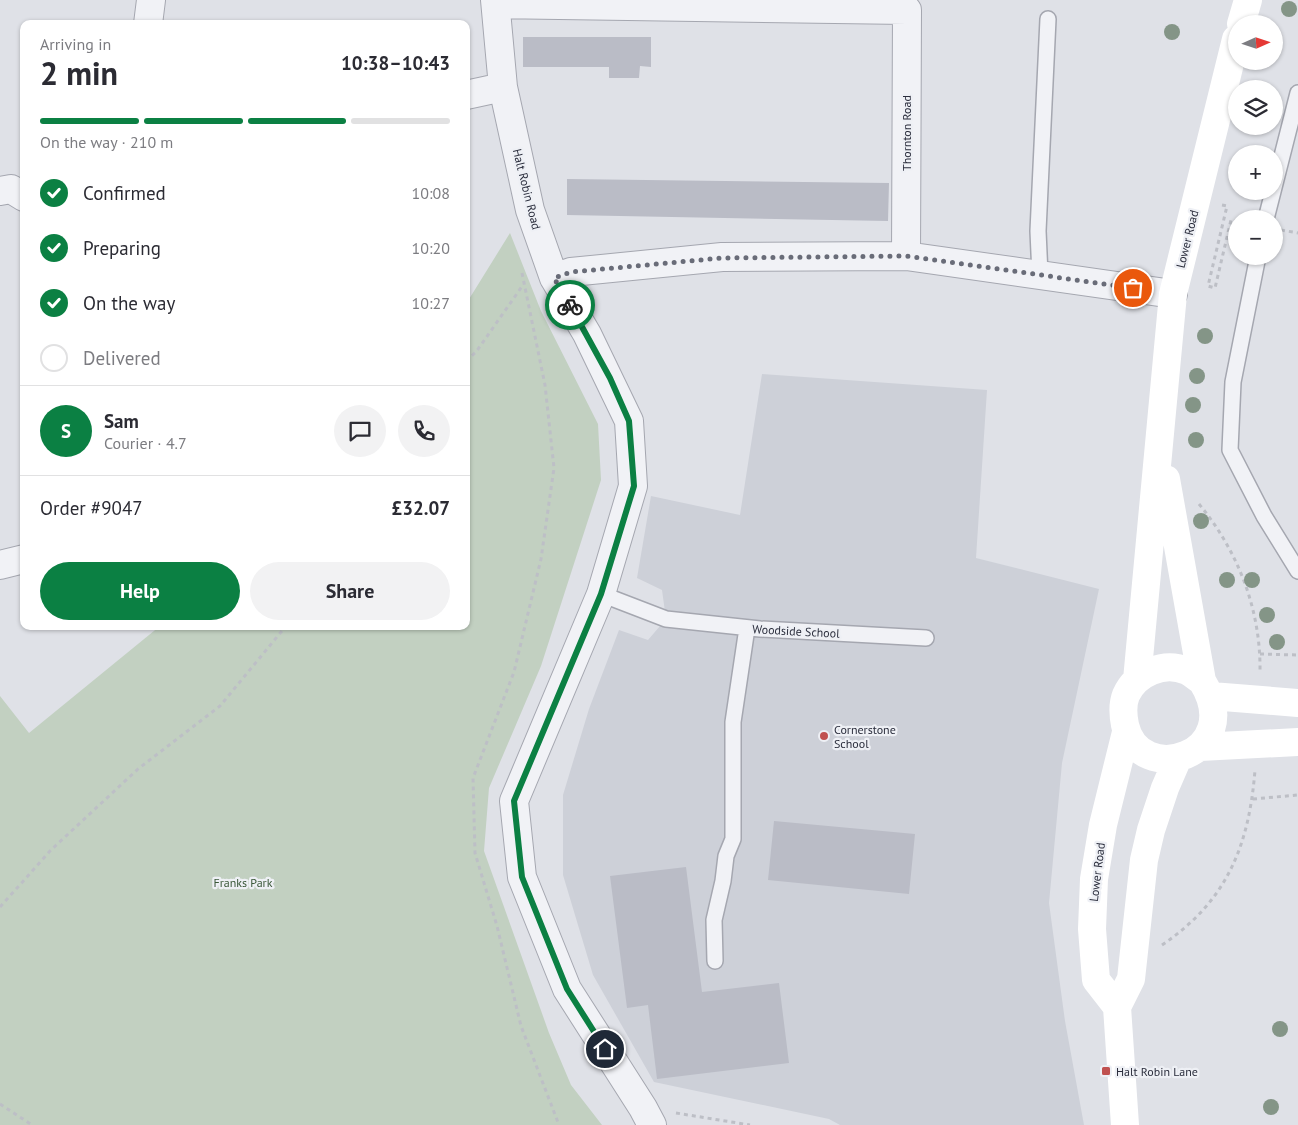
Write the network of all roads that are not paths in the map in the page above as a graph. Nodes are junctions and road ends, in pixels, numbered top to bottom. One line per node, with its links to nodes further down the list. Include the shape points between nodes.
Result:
1 (151, 0): 6 (street)
2 (1248, 0): 4 (main road)
3 (496, 2): 8 (street, Halt Robin Road); 14 (street, Thornton Road, via 907,10)
4 (1244, 15)
5 (1048, 19): 16 (lane, via 1038,231)
6 (148, 20)
7 (1228, 70): 18 (main road, Lower Road)
8 (503, 87): 10 (street); 17 (street, Halt Robin Road, via 530,210)
9 (1298, 93): 13 (lane)
10 (470, 94)
11 (0, 191): 12 (street, via 11,189)
12 (20, 195)
13 (1268, 210)
14 (906, 256): 16 (street); 17 (street, via 722,258 571,272)
15 (1256, 265): 22 (lane, via 1234,382 1230,450)
16 (1040, 275): 18 (street)
17 (554, 278): 23 (street, Halt Robin Road, via 587,334 629,421 634,486)
18 (1173, 294): 19 (main road, Lower Road)
19 (1160, 443): 26 (main road, Lower Road); 27 (main road, Lower Road)
20 (20, 560): 21 (street)
21 (0, 565)
22 (1298, 572)
23 (601, 594): 24 (lane, Woodside School, via 666,619); 34 (street, Halt Robin Road, via 514,801 522,877 567,989)
24 (747, 628): 25 (lane, Woodside School); 32 (lane, via 733,722 733,831 714,920)
25 (926, 638)
26 (1137, 680): 27 (main road, via 1151,670 1170,667 1186,670); 29 (main road, Lower Road, via 1126,695 1122,713)
27 (1207, 689): 28 (main road); 31 (main road, Lower Road, via 1215,714 1211,732)
28 (1298, 703)
29 (1126, 732): 31 (main road, via 1135,746 1152,757 1166,760); 33 (main road, Lower Road, via 1103,825 1094,879 1092,921 1096,980)
30 (1298, 742): 31 (main road)
31 (1189, 752): 33 (main road, Lower Road, via 1165,788 1150,837 1144,860 1131,979)
32 (715, 961)
33 (1116, 1008): 35 (main road)
34 (648, 1117)
35 (1125, 1125)

